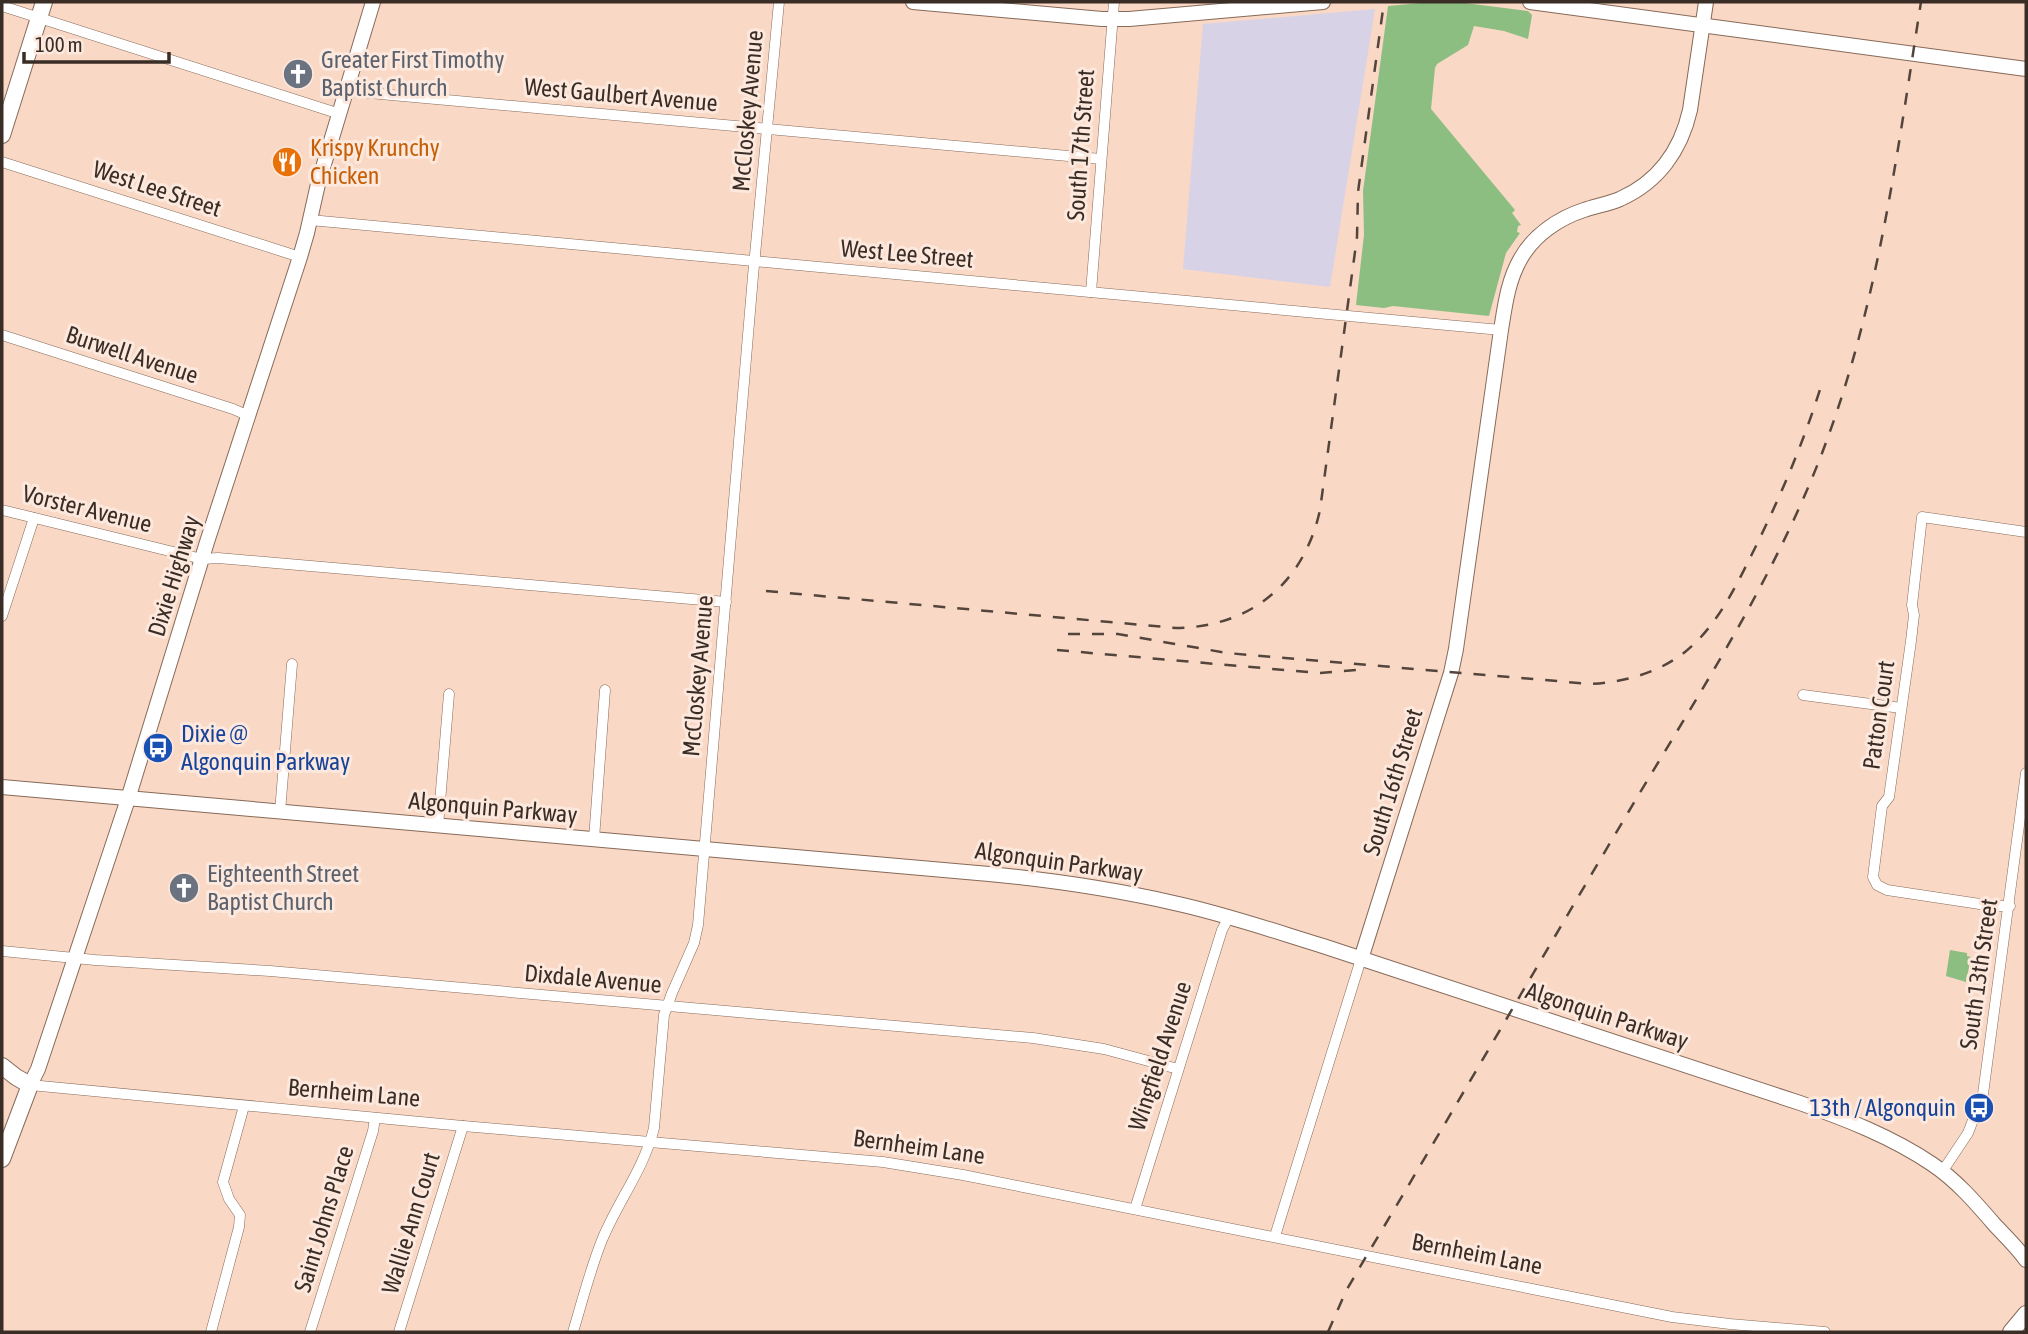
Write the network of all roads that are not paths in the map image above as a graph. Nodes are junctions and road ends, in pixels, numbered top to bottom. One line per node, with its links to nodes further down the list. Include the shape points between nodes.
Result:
1 (373, 2): 13 (street, Dixie Highway)
2 (779, 2): 15 (street, McCloskey Avenue)
3 (913, 2): 10 (street)
4 (1114, 2): 10 (street, South 17th Street)
5 (1324, 2): 10 (street)
6 (1530, 2): 11 (street)
7 (1706, 2): 11 (street, South 16th Street)
8 (2, 6): 9 (street)
9 (42, 10): 14 (street); 16 (main road)
10 (1113, 19): 17 (street, South 17th Street)
11 (1703, 25): 12 (street); 23 (street, South 16th Street, via 1686,128 1670,159 1632,193 1568,216 1528,247 1508,288)
12 (2026, 69)
13 (347, 91): 14 (street, Dixie Highway); 15 (street, West Gaulbert Avenue)
14 (340, 114): 19 (street, Dixie Highway)
15 (767, 129): 17 (street, West Gaulbert Avenue); 21 (street, McCloskey Avenue)
16 (2, 135)
17 (1101, 159): 22 (street, South 17th Street)
18 (2, 162): 20 (street, West Lee Street)
19 (310, 220): 20 (street, Dixie Highway); 21 (street, West Lee Street)
20 (300, 257): 25 (street, Dixie Highway)
21 (755, 261): 22 (street, West Lee Street); 30 (street, McCloskey Avenue)
22 (1091, 292): 23 (street, West Lee Street)
23 (1501, 330): 48 (street, South 16th Street, via 1457,649)
24 (2, 335): 25 (street, Burwell Avenue)
25 (249, 416): 29 (street, Dixie Highway)
26 (2, 510): 27 (street, Vorster Avenue)
27 (34, 518): 29 (street, Vorster Avenue); 31 (street)
28 (2026, 532): 36 (street, Patton Court, via 1922,517)
29 (202, 559): 30 (street, Vorster Avenue); 39 (street, Dixie Highway)
30 (726, 603): 43 (street, McCloskey Avenue)
31 (2, 616)
32 (292, 664): 40 (street)
33 (605, 690): 42 (street)
34 (449, 694): 41 (street)
35 (1803, 695): 36 (street)
36 (1901, 708): 44 (street, Patton Court, via 1889,797 1882,806 1874,881 1895,892)
37 (2026, 772): 44 (street, South 13th Street)
38 (2, 788): 39 (street, Algonquin Parkway)
39 (128, 799): 40 (street, Algonquin Parkway); 47 (street, Dixie Highway)
40 (280, 813): 41 (street, Algonquin Parkway)
41 (438, 826): 42 (street, Algonquin Parkway)
42 (594, 839): 43 (street, Algonquin Parkway)
43 (704, 849): 45 (street, Algonquin Parkway, via 1049,880); 49 (street, McCloskey Avenue, via 694,943)
44 (2010, 906): 59 (street, South 13th Street, via 1983,1094 1973,1123)
45 (1229, 917): 48 (street, Algonquin Parkway); 51 (street, Wingfield Avenue)
46 (2, 951): 47 (street, Dixdale Avenue)
47 (75, 958): 49 (street, Dixdale Avenue); 52 (street, Dixie Highway)
48 (1362, 959): 59 (street, Algonquin Parkway, via 1834,1115 1907,1148); 61 (street, South 16th Street)
49 (667, 1006): 51 (street, Dixdale Avenue, via 1033,1038 1104,1049); 57 (street, McCloskey Avenue)
50 (2, 1066): 52 (main road, Bernheim Lane)
51 (1178, 1069): 60 (street, Wingfield Avenue)
52 (30, 1085): 53 (street, Bernheim Lane); 56 (main road, Dixie Highway)
53 (243, 1106): 54 (street, Bernheim Lane); 64 (street, via 223,1182 240,1215 239,1227)
54 (375, 1118): 55 (street, Bernheim Lane); 65 (street, Saint Johns Place)
55 (463, 1126): 57 (street, Bernheim Lane); 66 (street, Wallie Ann Court)
56 (5, 1141): 58 (main road, Dixie Highway)
57 (651, 1143): 60 (street, Bernheim Lane, via 893,1163); 67 (street, McCloskey Avenue, via 602,1241)
58 (2, 1159)
59 (1942, 1172): 62 (street, Algonquin Parkway)
60 (1135, 1209): 61 (street, Bernheim Lane)
61 (1275, 1236): 68 (street, Bernheim Lane, via 1672,1317)
62 (2026, 1260)
63 (2026, 1314): 70 (main road)
64 (211, 1332)
65 (310, 1332)
66 (399, 1332)
67 (573, 1332)
68 (1811, 1332): 69 (street, Bernheim Lane)
69 (1825, 1332)
70 (2011, 1332)

